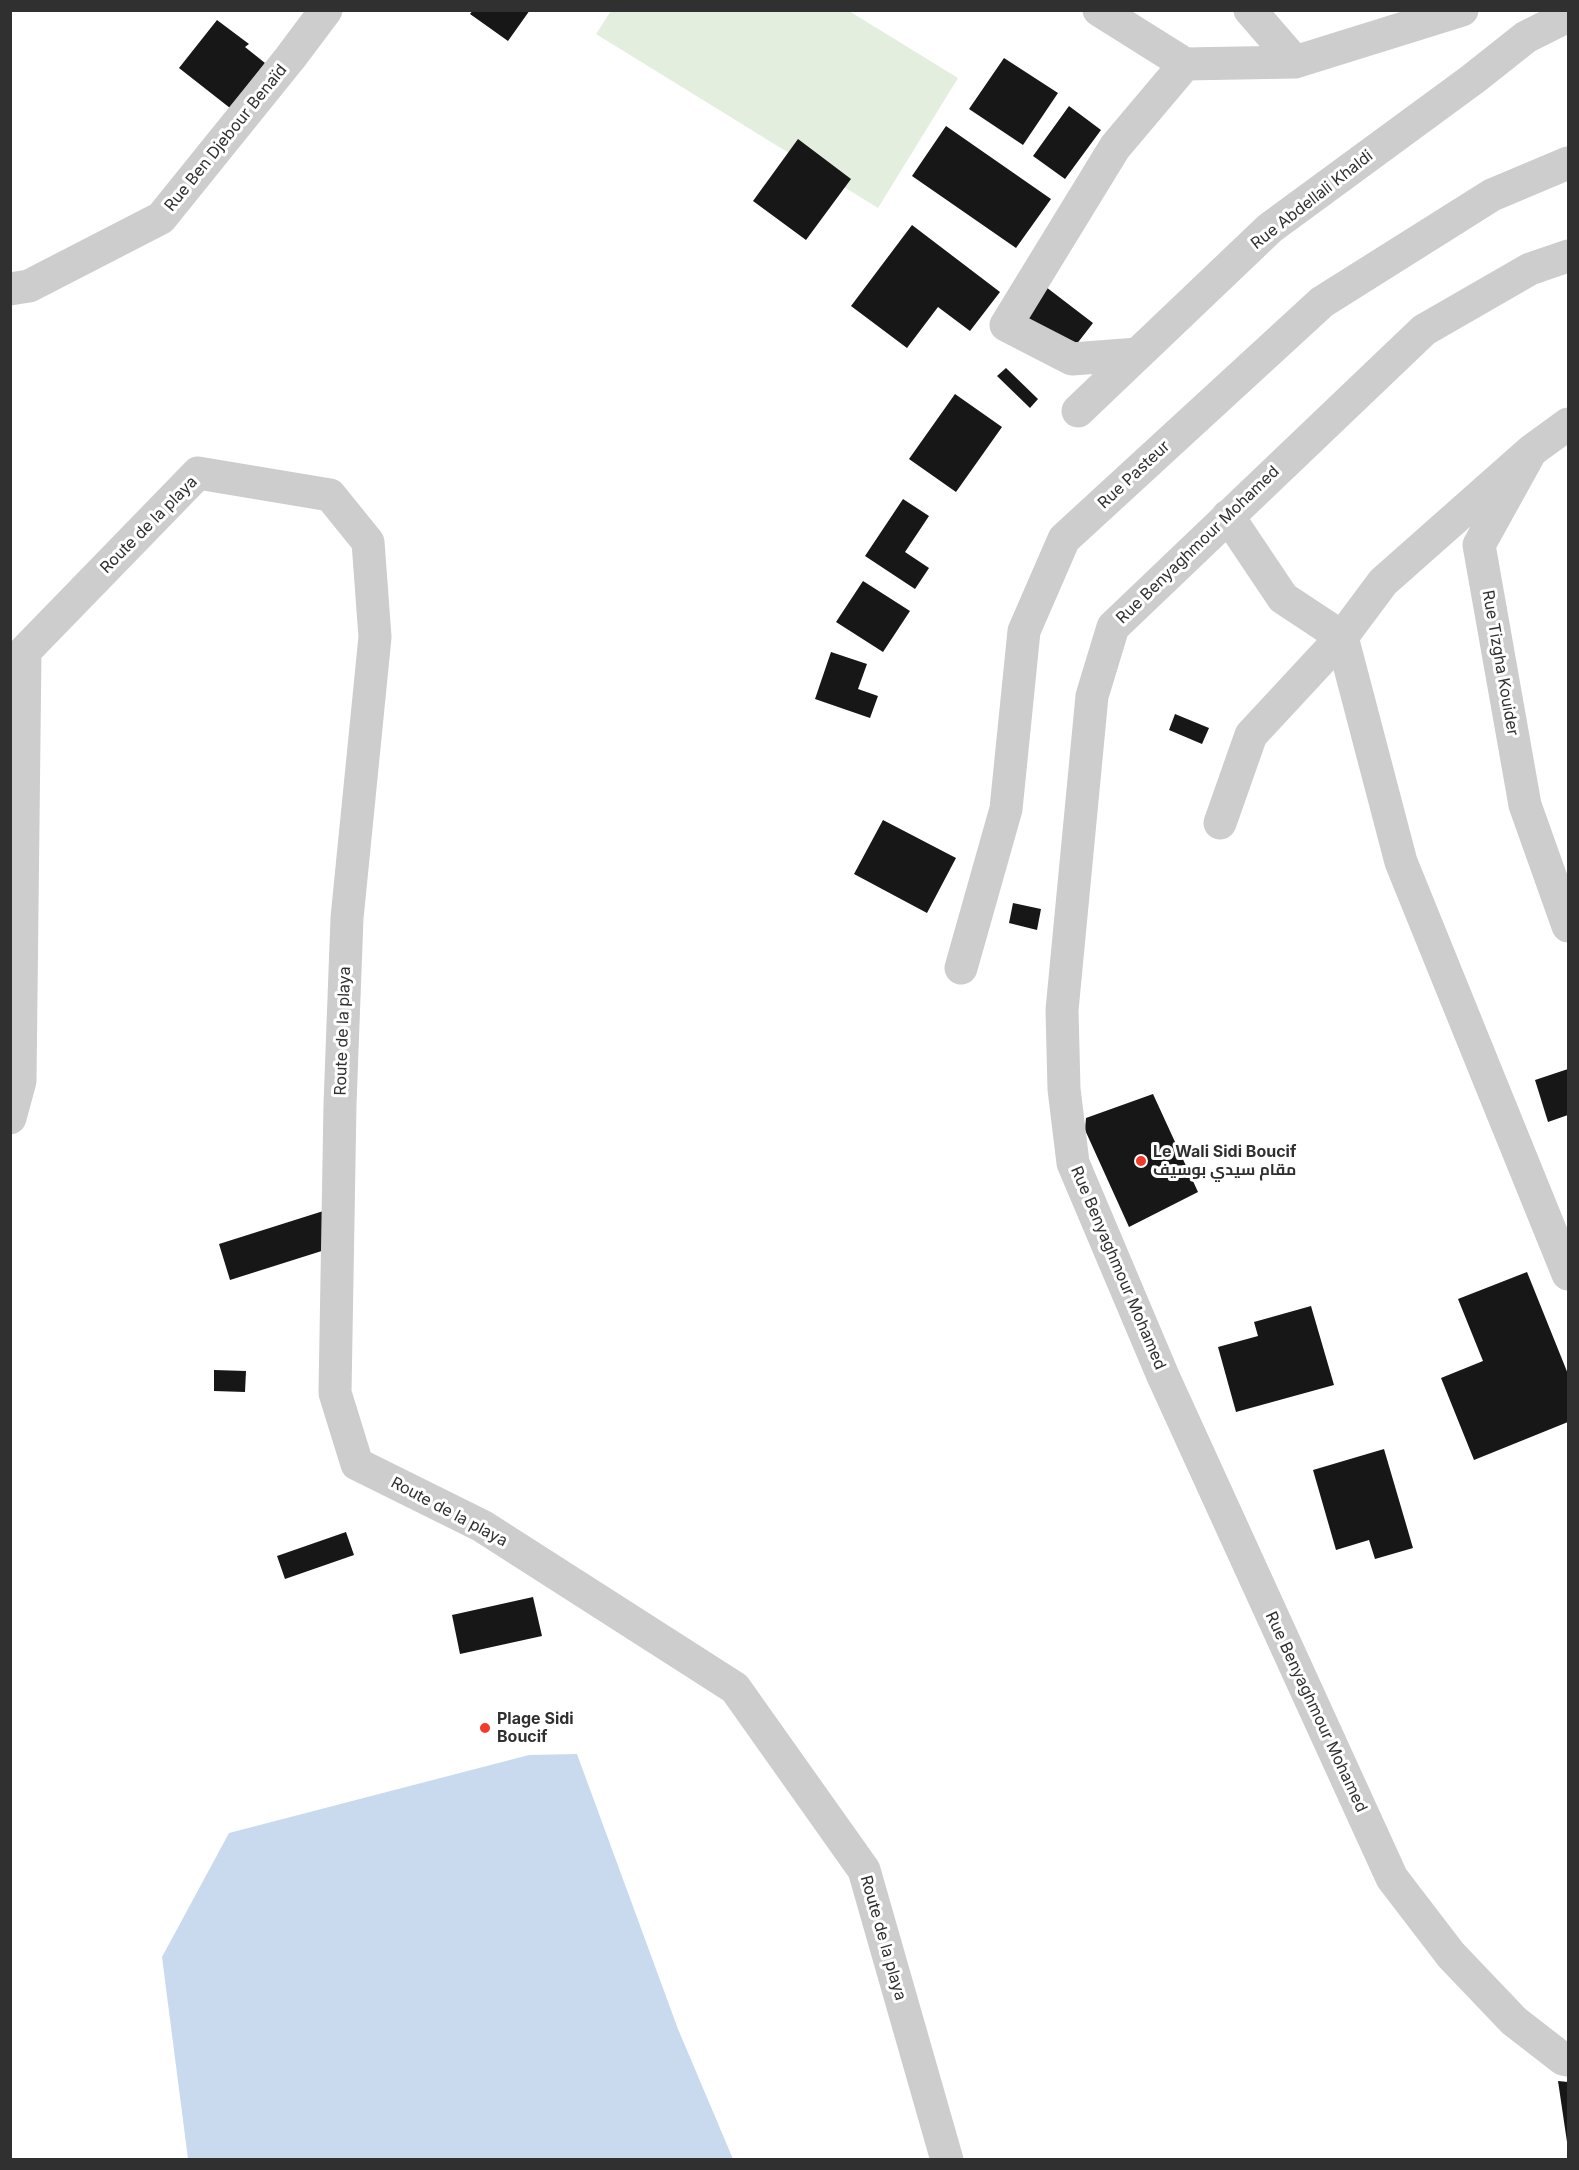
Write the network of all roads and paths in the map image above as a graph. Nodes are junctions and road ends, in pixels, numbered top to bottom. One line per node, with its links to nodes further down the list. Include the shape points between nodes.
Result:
1 (326, 10): 10 (street, Rue Ben Djebour Benaïd, via 161,218 29,286)
2 (1099, 10): 7 (street)
3 (1250, 10): 6 (street)
4 (1462, 10): 6 (street)
5 (1569, 16): 11 (street, Rue Abdellali Khaldi, via 1526,37 1270,228)
6 (1295, 62): 7 (street)
7 (1185, 64): 11 (street, via 1115,147 1006,325 1072,359)
8 (1569, 163): 19 (street, Rue Pasteur, via 1492,195 1322,302 1064,539 1024,631 1006,809)
9 (1569, 256): 15 (street, Rue Benyaghmour Mohamed, via 1530,269 1424,330)
10 (10, 289)
11 (1138, 354): 12 (street, Rue Abdellali Khaldi)
12 (1078, 411)
13 (1569, 424): 14 (street, Rue Tizgha Kouider)
14 (1531, 451): 16 (street, via 1383,582); 18 (street, Rue Tizgha Kouider, via 1479,544 1525,805)
15 (1228, 516): 16 (street, via 1283,598); 22 (street, Rue Benyaghmour Mohamed, via 1113,627 1092,696 1062,1010 1064,1089 1073,1163 1162,1376 1392,1878 1451,1955 1514,2021)
16 (1342, 638): 17 (street, via 1251,735); 21 (street, via 1401,862)
17 (1220, 823)
18 (1569, 926)
19 (961, 968)
20 (10, 1118): 23 (street, Route de la playa, via 20,1081 26,651 198,473 330,495 368,542 375,637 347,918 340,1104 335,1393 357,1464 482,1526 735,1688 864,1870)
21 (1569, 1274)
22 (1569, 2060)
23 (947, 2160)

